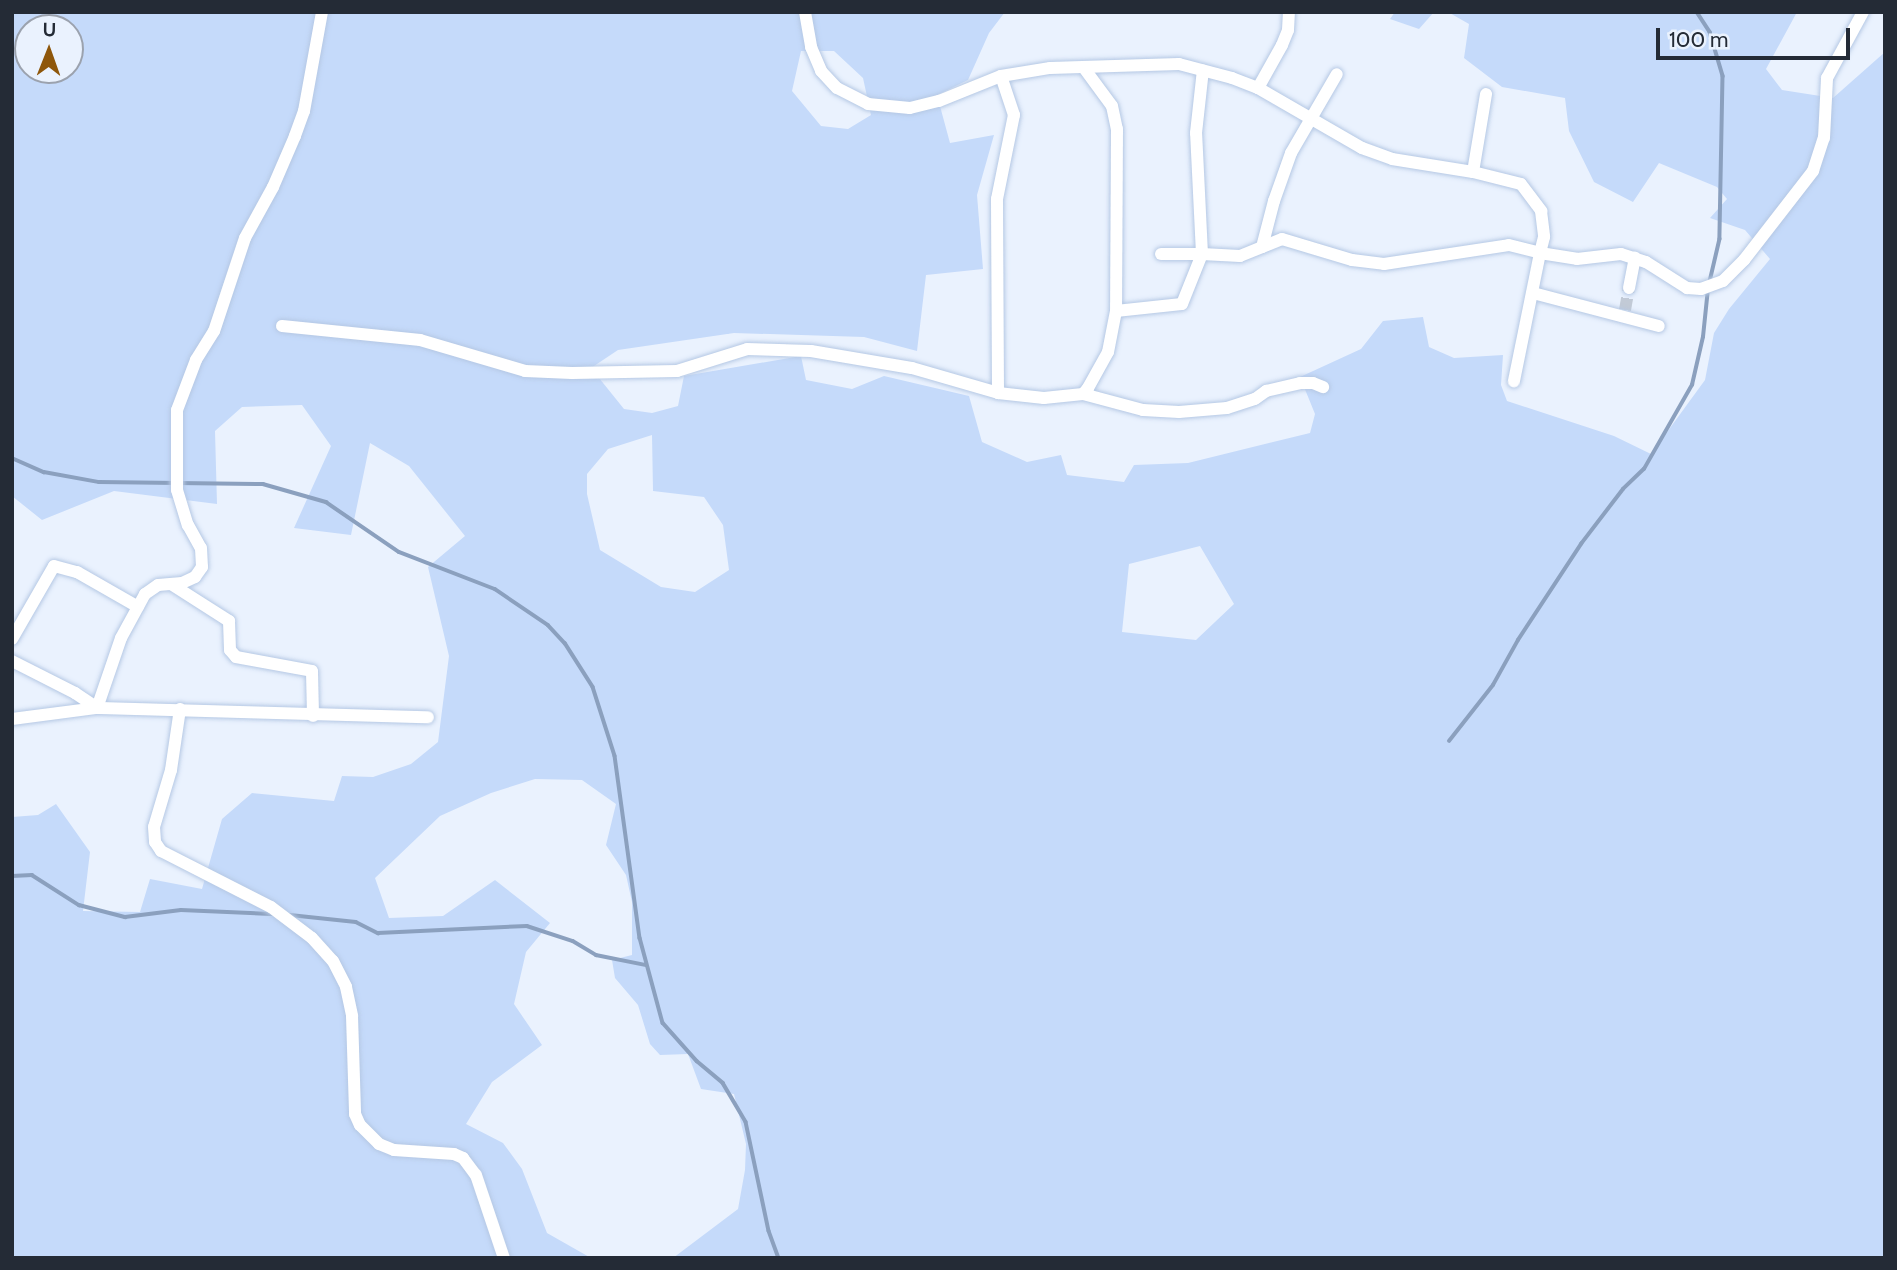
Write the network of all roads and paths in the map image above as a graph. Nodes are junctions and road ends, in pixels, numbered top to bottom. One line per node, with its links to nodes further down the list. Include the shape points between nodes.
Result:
1 (322, 12): 27 (street, via 295,136 245,238 214,331 196,360 177,410 177,484 204,560 195,577)
2 (805, 12): 8 (street, via 821,71 837,88 868,104 910,108)
3 (1289, 12): 9 (street, via 1282,45)
4 (1863, 12): 17 (street, via 1827,78 1824,138 1813,171 1744,260 1723,281 1701,289 1687,288)
5 (1084, 68): 6 (street, via 1179,64); 8 (street); 20 (street, via 1112,106 1117,129)
6 (1203, 70): 9 (street); 16 (street, via 1196,133)
7 (1338, 74): 11 (street)
8 (1001, 76): 25 (street, via 1014,115 997,199)
9 (1258, 89): 11 (street)
10 (1486, 94): 12 (street)
11 (1312, 121): 12 (street, via 1392,159); 13 (street, via 1288,161)
12 (1473, 172): 14 (street, via 1521,184 1532,196 1544,222)
13 (1262, 247): 14 (street, via 1289,239 1352,260 1384,264 1497,245); 16 (street, via 1240,256)
14 (1540, 253): 17 (street, via 1577,259 1621,254); 19 (street)
15 (1161, 254): 16 (street)
16 (1202, 254): 20 (street, via 1182,304)
17 (1635, 258): 18 (street)
18 (1629, 288)
19 (1533, 293): 22 (street, via 1625,313); 23 (street)
20 (1116, 311): 26 (street, via 1108,352)
21 (282, 326): 25 (street, via 420,340 525,371 677,371 747,349 811,351 912,368)
22 (1659, 326)
23 (1514, 382)
24 (1323, 387): 26 (street, via 1300,383 1227,408 1179,412 1143,410)
25 (998, 393): 26 (street, via 1044,398)
26 (1083, 394)
27 (171, 584): 28 (street, via 150,588); 33 (street, via 229,621 230,650 236,657 312,671)
28 (138, 607): 29 (street, via 76,572 54,566); 31 (street, via 121,638)
29 (12, 639)
30 (12, 661): 31 (street)
31 (97, 708): 32 (street); 35 (street)
32 (180, 709): 33 (street); 36 (street, via 155,842 161,851 271,907 312,938 333,961 346,987 352,1016 355,1114 360,1125 379,1144 394,1150 463,1158 476,1175)
33 (313, 716): 34 (street)
34 (428, 717)
35 (12, 719)
36 (504, 1258)

